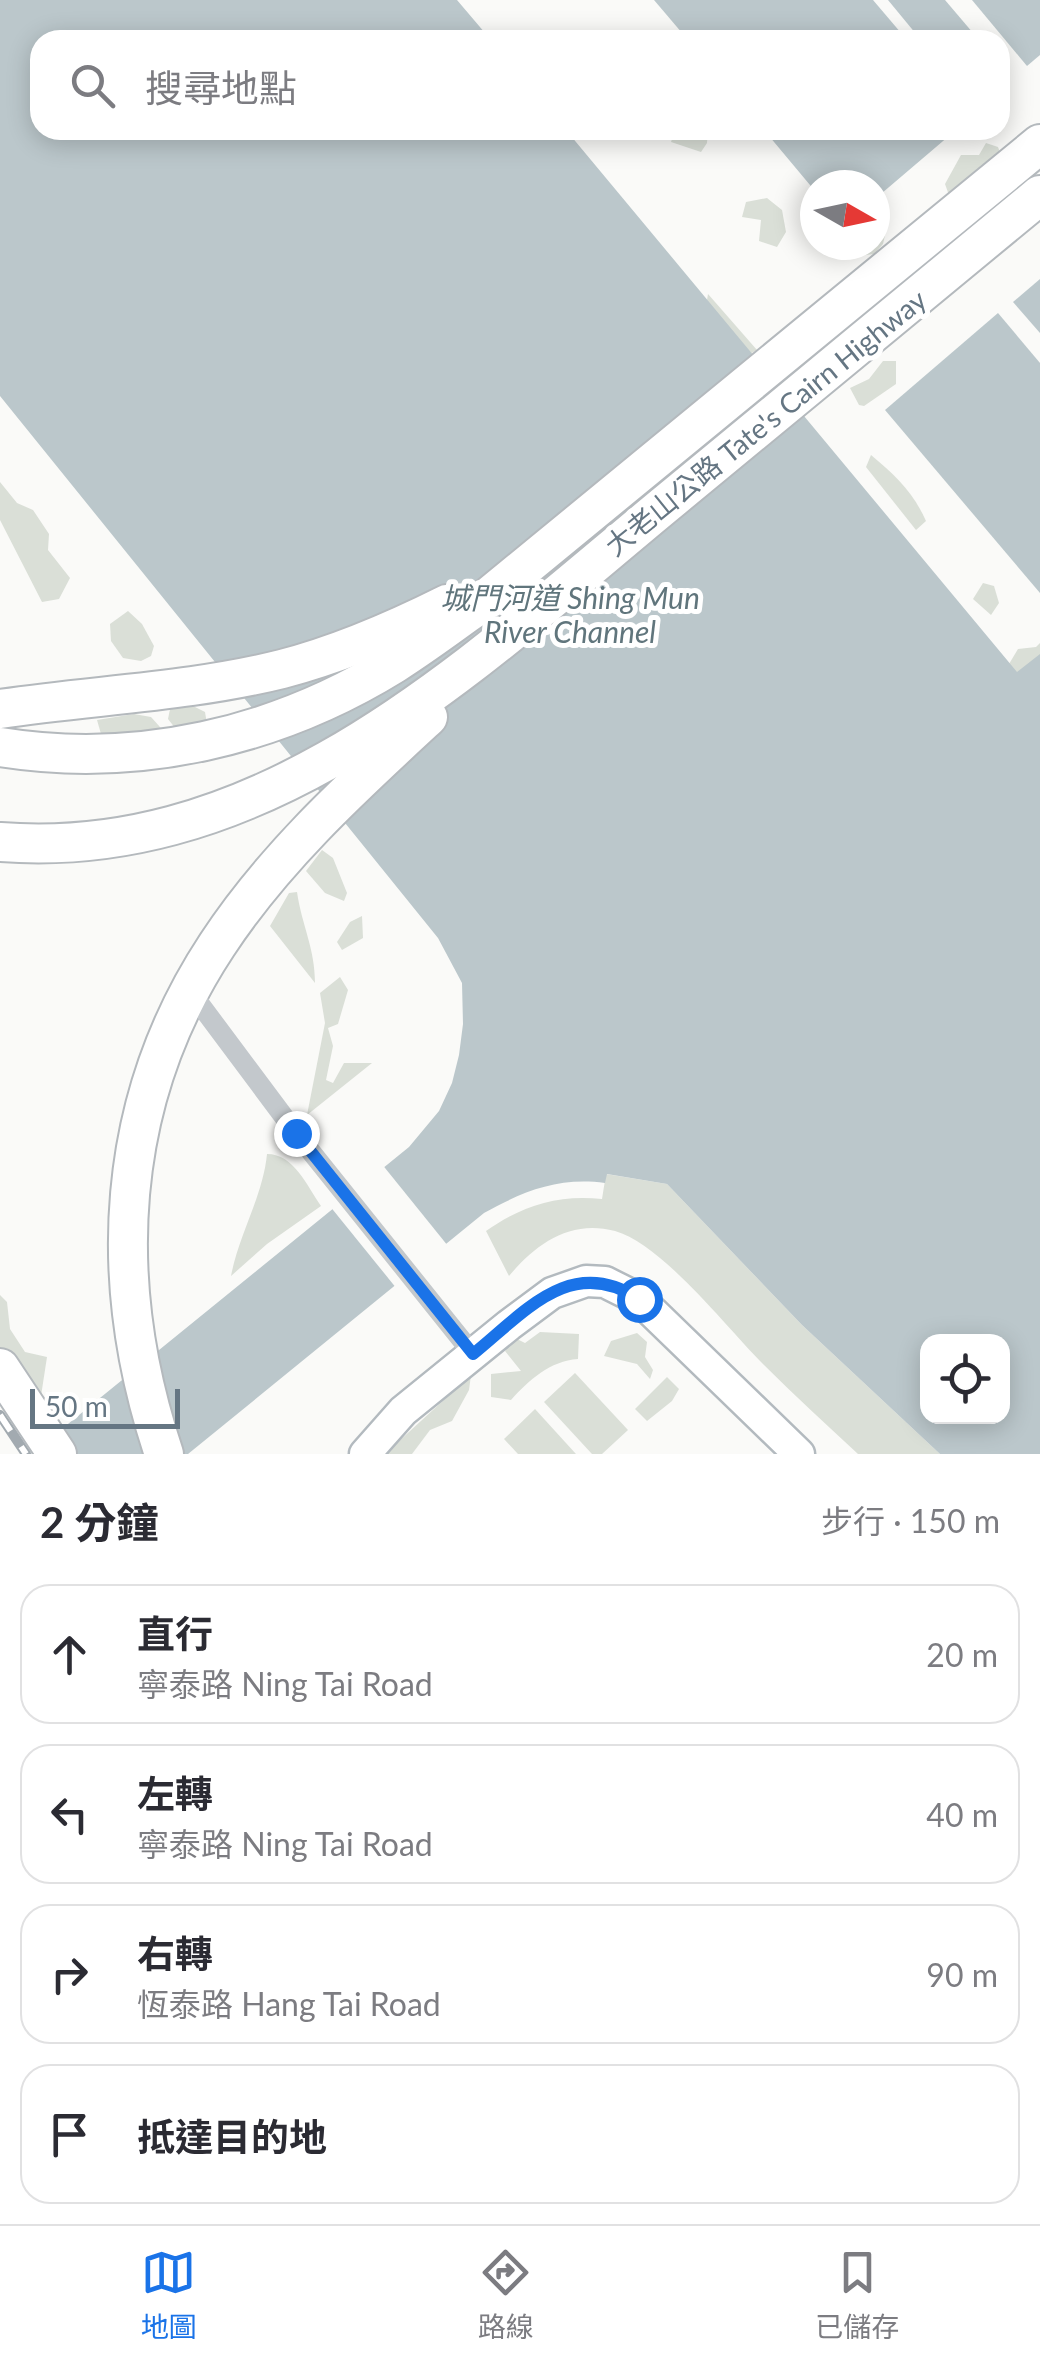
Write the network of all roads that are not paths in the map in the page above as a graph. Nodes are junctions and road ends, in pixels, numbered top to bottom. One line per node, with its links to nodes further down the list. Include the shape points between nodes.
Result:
1 (1040, 144): 3 (highway, 大老山公路 Tate's Cairn Highway)
2 (1040, 195): 4 (highway, 大老山公路 Tate's Cairn Highway)
3 (521, 570): 5 (highway, via 378,638 279,670); 6 (highway, 大老山公路 Tate's Cairn Highway, via 395,663 263,725 138,753)
4 (513, 629): 7 (highway, 大老山公路 Tate's Cairn Highway, via 361,741 240,805 116,838); 12 (highway, via 270,875 218,943 171,1030 136,1144 126,1245 136,1350)
5 (0, 710)
6 (0, 748)
7 (0, 842)
8 (196, 999): 9 (street)
9 (473, 1354): 13 (street, via 403,1411); 14 (street, via 552,1293 604,1282 639,1299)
10 (0, 1368): 11 (highway)
11 (57, 1454)
12 (164, 1454)
13 (365, 1454)
14 (799, 1454)

